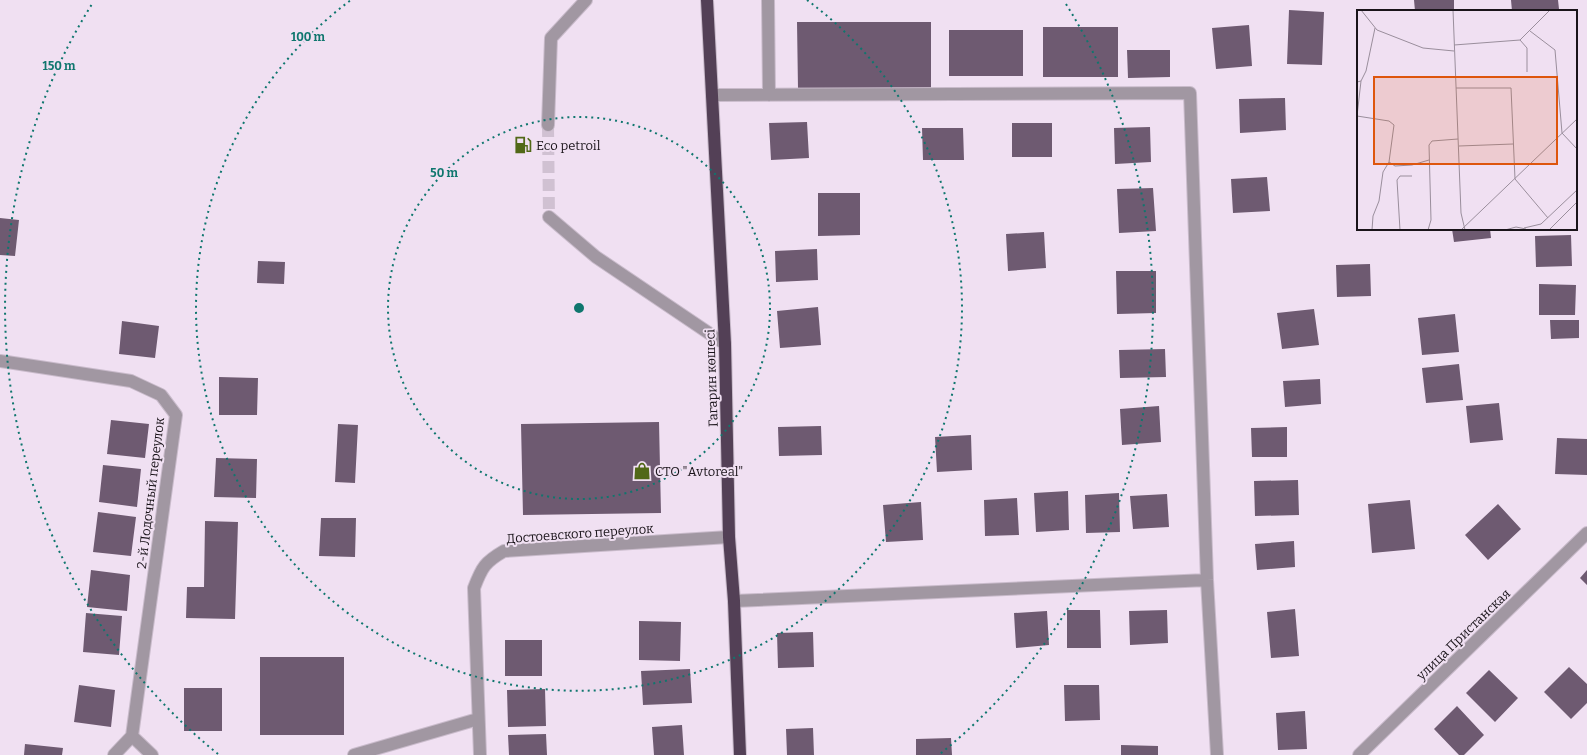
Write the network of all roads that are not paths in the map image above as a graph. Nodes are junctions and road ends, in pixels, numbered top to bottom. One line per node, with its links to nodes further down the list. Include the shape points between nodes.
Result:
1 (586, 0): 6 (street, via 551,38)
2 (707, 0): 4 (highway, Гагарин көшесі)
3 (768, 0): 5 (street)
4 (712, 95): 5 (street); 8 (highway, Гагарин көшесі)
5 (770, 95): 12 (street, via 1190,93)
6 (548, 125)
7 (549, 217): 8 (street, via 596,257)
8 (725, 344): 11 (highway, Гагарин көшесі)
9 (0, 361): 15 (street, 2-й Лодочный переулок, via 131,381 161,395 176,415)
10 (1587, 533): 22 (street, улица Пристанская)
11 (730, 537): 13 (highway, Гагарин көшесі); 14 (street, Достоевского переулок, via 504,551 490,559 480,571 474,588)
12 (1207, 580): 13 (street); 21 (street)
13 (734, 601): 20 (highway, Гагарин көшесі)
14 (478, 719): 18 (street); 19 (street, Достоевского переулок)
15 (132, 736): 16 (street); 17 (street)
16 (114, 755)
17 (152, 755)
18 (354, 755)
19 (480, 755)
20 (740, 755)
21 (1217, 755)
22 (1359, 755)

